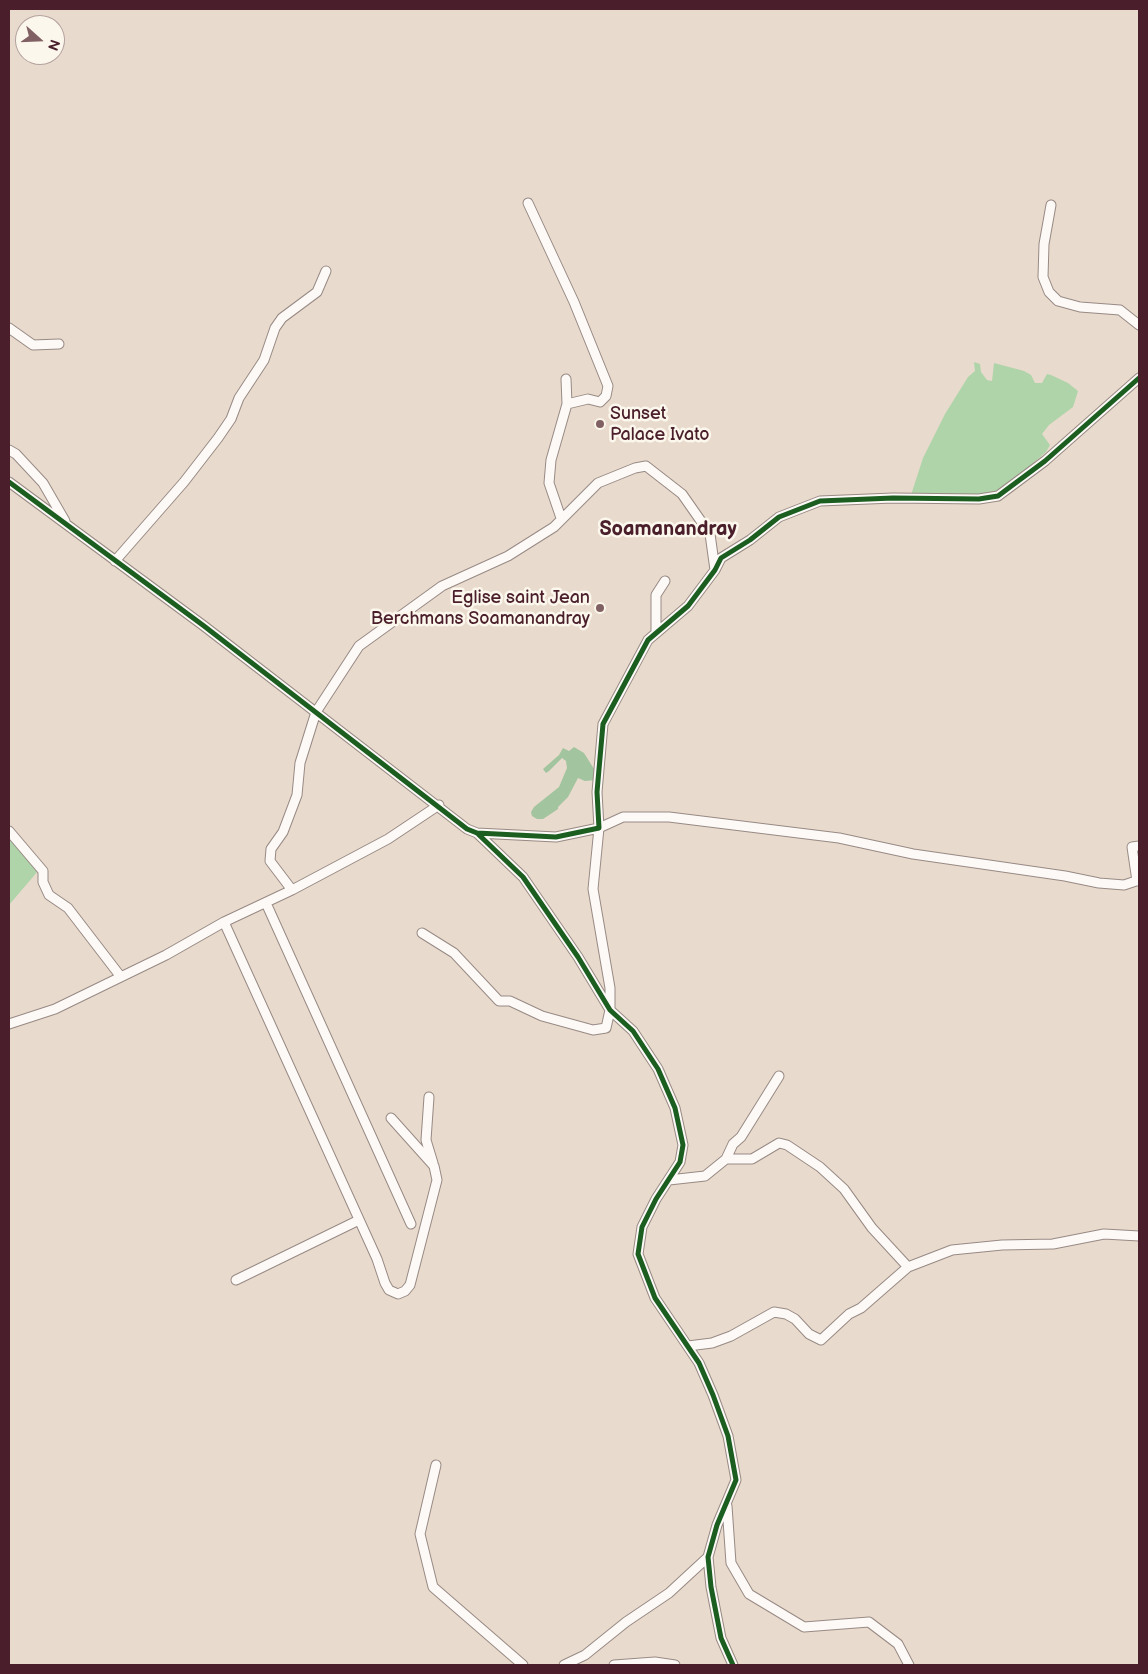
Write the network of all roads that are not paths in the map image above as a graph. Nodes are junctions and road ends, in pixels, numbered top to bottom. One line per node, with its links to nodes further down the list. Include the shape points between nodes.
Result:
1 (528, 203): 9 (street, via 608,386 606,396 600,402 588,399)
2 (1051, 205): 4 (street, via 1044,244 1043,277 1049,292 1058,301 1080,307 1120,310)
3 (326, 270): 14 (street, via 317,292 282,318 274,328 264,360 218,438)
4 (1139, 325)
5 (9, 328): 6 (street, via 33,345)
6 (59, 344)
7 (1139, 378): 15 (street, via 1045,461 998,496 820,501 779,517 721,558)
8 (566, 379): 9 (street)
9 (567, 404): 12 (street, via 551,460 549,483)
10 (9, 450): 13 (street, via 43,483)
11 (9, 482): 13 (street)
12 (560, 518): 15 (street, via 598,483 646,466 682,494 710,534); 18 (street, via 554,527 508,556 442,586 358,646)
13 (67, 526): 14 (street)
14 (115, 561): 18 (street)
15 (715, 570): 17 (street, via 688,606)
16 (665, 581): 17 (street, via 656,595)
17 (656, 631): 20 (street, via 602,724 597,792)
18 (316, 712): 19 (street); 25 (street, via 300,763 297,795 283,832 272,849 270,861)
19 (439, 805): 22 (street, via 467,829); 25 (street, via 388,839)
20 (599, 828): 22 (street, via 556,837); 24 (street, via 623,817 669,817 839,838 912,854 1099,883 1124,885); 30 (street, via 593,889 610,988)
21 (9, 831): 29 (street, via 43,871 42,882 50,895 68,908)
22 (477, 833): 30 (street, via 523,877)
23 (1139, 846): 24 (street, via 1132,847)
24 (1138, 881)
25 (292, 890): 26 (street)
26 (266, 903): 27 (street); 39 (street)
27 (224, 922): 29 (street); 38 (street)
28 (422, 933): 30 (street, via 454,953 499,1001 510,1001 542,1016 593,1030 606,1028)
29 (121, 977): 31 (street, via 55,1010)
30 (610, 1010): 37 (street, via 638,1038 666,1083 675,1108 683,1145 680,1162)
31 (9, 1024)
32 (779, 1076): 35 (street)
33 (429, 1097): 36 (street, via 426,1140)
34 (391, 1118): 36 (street)
35 (726, 1159): 37 (street, via 705,1176); 41 (street, via 752,1159 779,1143 787,1145 820,1167 844,1189 872,1228)
36 (434, 1166): 38 (street, via 438,1180 410,1285 405,1291 398,1294 389,1290)
37 (669, 1180): 43 (street, via 642,1227 638,1254 655,1298)
38 (359, 1220): 42 (street)
39 (410, 1224)
40 (1139, 1236): 41 (street, via 1104,1234 1053,1244 952,1250)
41 (908, 1267): 43 (street, via 821,1340 809,1334 795,1318 774,1312 731,1336)
42 (236, 1280)
43 (688, 1346): 45 (street, via 714,1395 728,1436 736,1480)
44 (436, 1465): 48 (street, via 420,1534 433,1587)
45 (727, 1506): 46 (street, via 717,1525); 54 (street, via 731,1563 749,1594 804,1627 869,1622 898,1644)
46 (708, 1556): 47 (street, via 668,1593); 53 (street, via 721,1638)
47 (585, 1655): 49 (street); 50 (street)
48 (523, 1665)
49 (564, 1665)
50 (577, 1665)
51 (614, 1665): 52 (street, via 655,1662)
52 (675, 1665)
53 (733, 1665)
54 (909, 1665)

